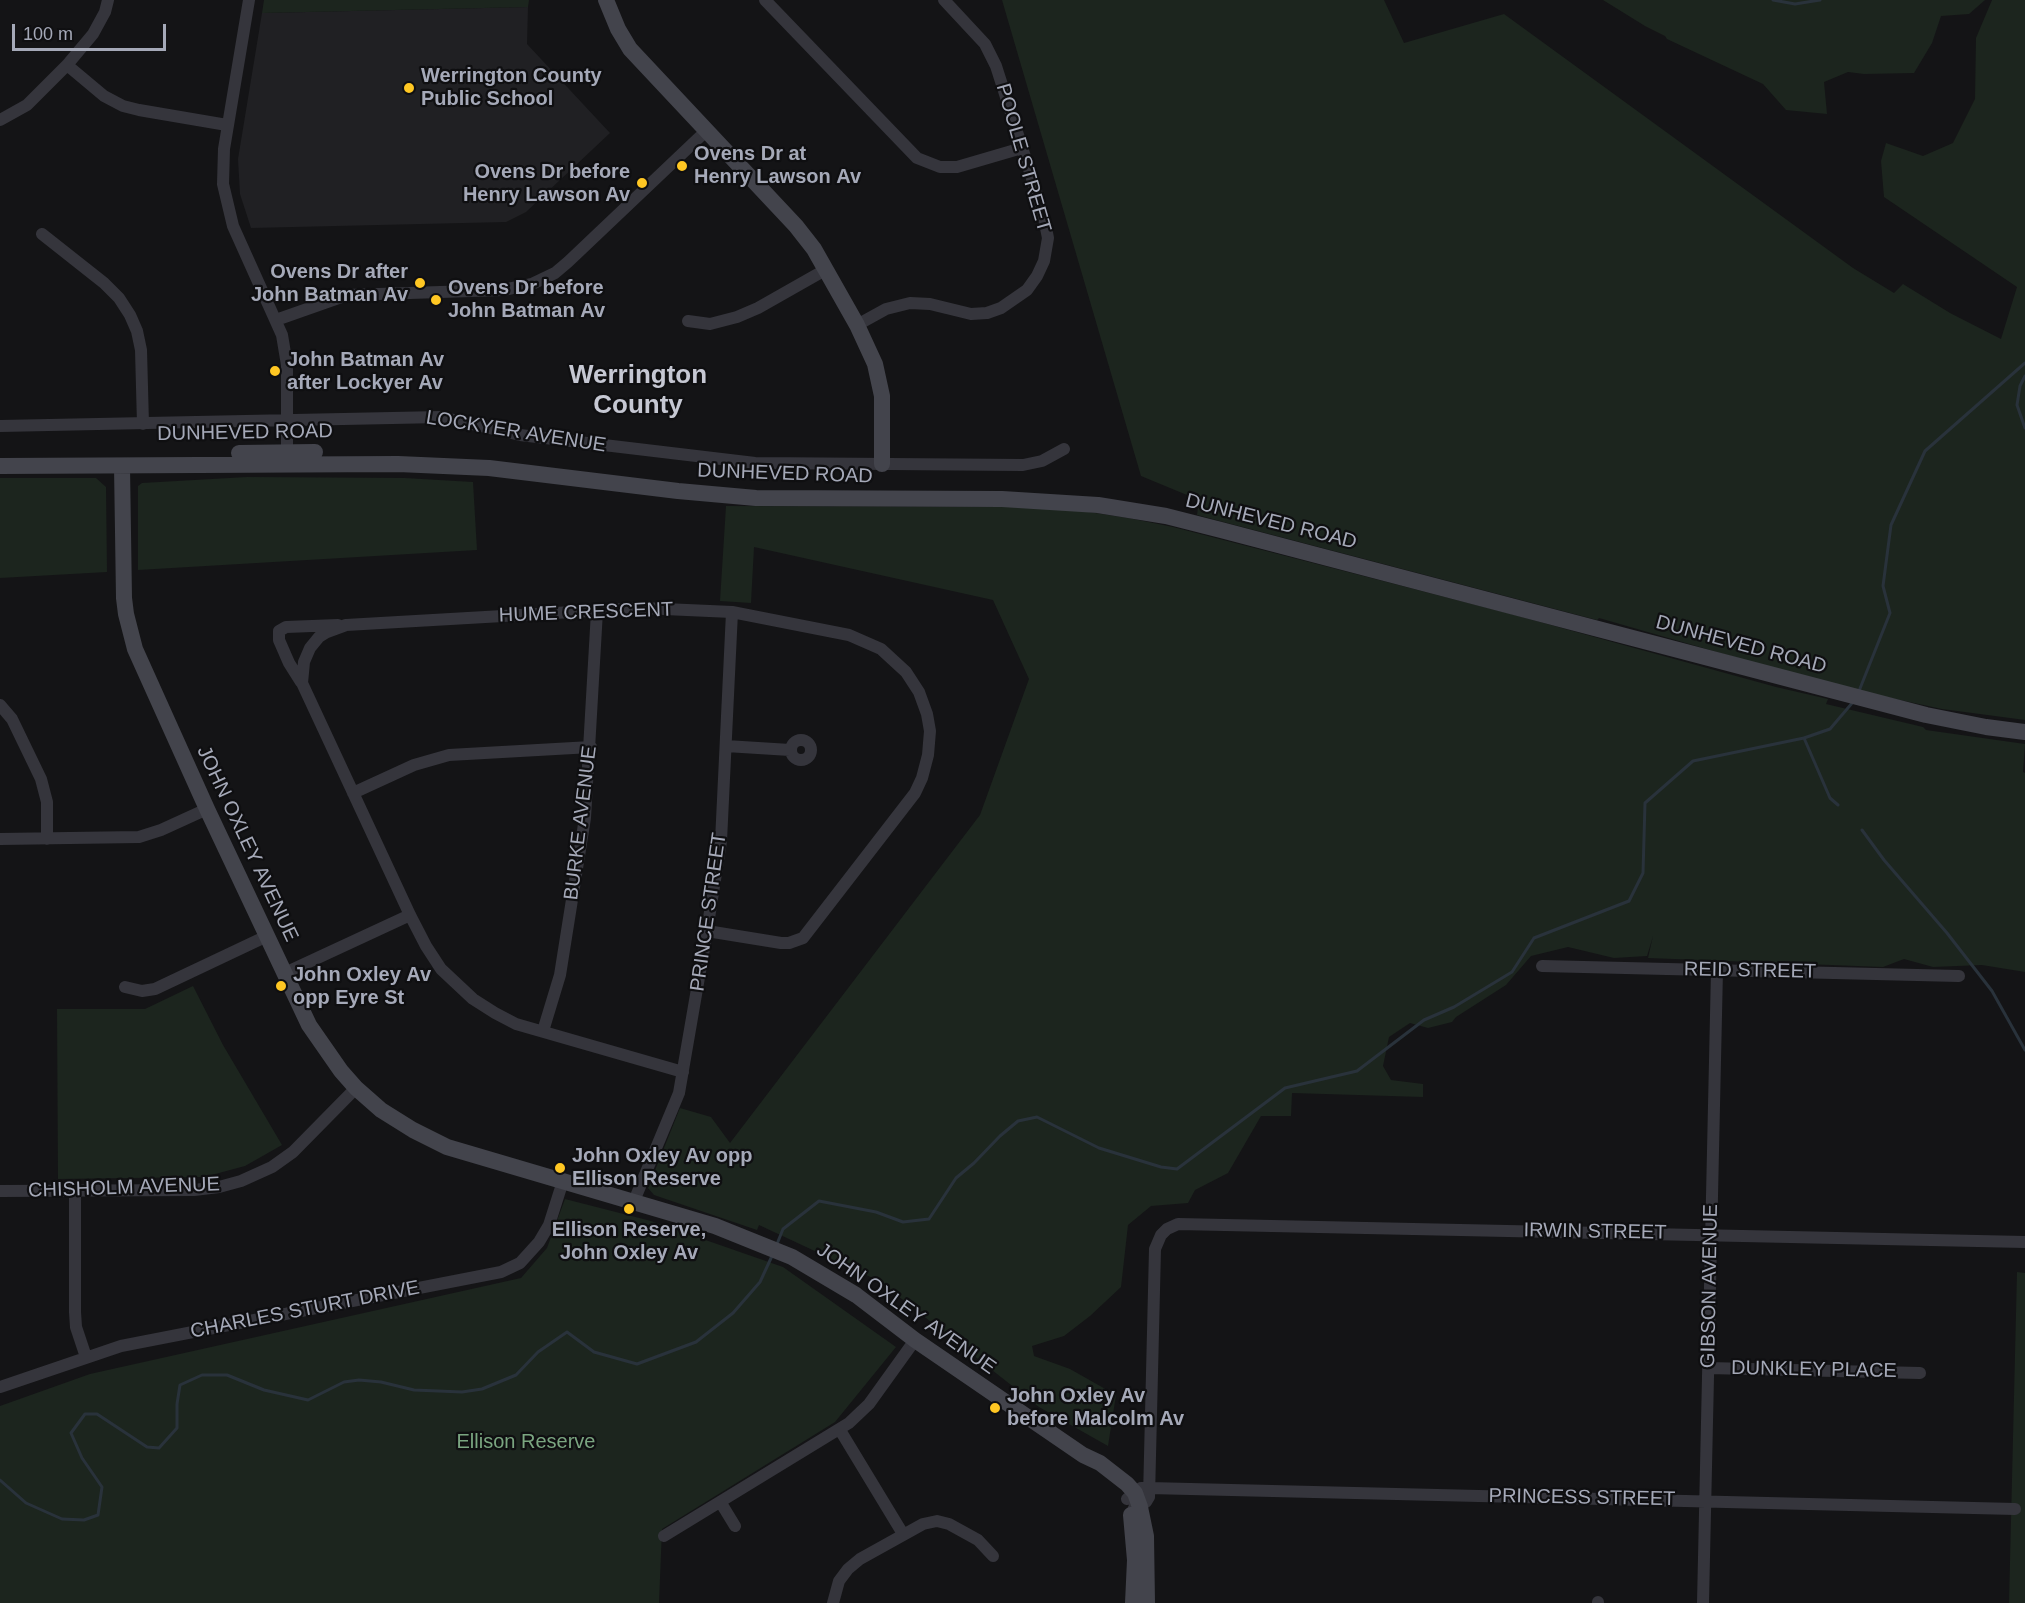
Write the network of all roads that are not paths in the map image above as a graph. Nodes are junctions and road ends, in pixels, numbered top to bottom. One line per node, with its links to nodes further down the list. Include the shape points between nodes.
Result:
1 (108, 0): 6 (street, via 93,34)
2 (249, 0): 8 (street)
3 (606, 0): 9 (main road, via 630,49)
4 (765, 0): 10 (street, via 917,158 940,167 957,167)
5 (944, 0): 10 (street, POOLE STREET, via 993,59)
6 (67, 65): 7 (street, via 27,105); 8 (street, via 104,96 123,106)
7 (0, 120)
8 (227, 124): 13 (street, via 223,174 229,213)
9 (706, 131): 12 (main road, via 796,226); 13 (street, via 568,262 532,284 503,290 354,294)
10 (1022, 148): 15 (street, POOLE STREET, via 1048,238 1044,261 1027,290 1011,303 987,313 963,313 910,303 886,309)
11 (42, 234): 17 (street, via 104,283 130,315 141,350)
12 (825, 270): 14 (street, via 747,313 710,324); 15 (main road)
13 (276, 320): 16 (street, via 286,354)
14 (688, 321)
15 (856, 326): 26 (main road, via 872,357 880,386)
16 (287, 422): 17 (street, LOCKYER AVENUE); 20 (street); 26 (street, LOCKYER AVENUE, via 441,417 520,435 738,462)
17 (143, 424): 18 (street, LOCKYER AVENUE)
18 (0, 426)
19 (1064, 449): 26 (street, LOCKYER AVENUE, via 1042,461 1023,465)
20 (287, 452): 23 (main road, DUNHEVED ROAD); 24 (main road); 25 (main road); 29 (main road, DUNHEVED ROAD, via 405,455)
21 (0, 456): 22 (main road, DUNHEVED ROAD)
22 (106, 456): 23 (main road, DUNHEVED ROAD); 28 (main road)
23 (138, 456): 28 (main road)
24 (265, 464): 25 (main road, DUNHEVED ROAD); 28 (main road, DUNHEVED ROAD)
25 (314, 464): 29 (main road, DUNHEVED ROAD)
26 (882, 464)
27 (0, 466): 28 (main road, DUNHEVED ROAD)
28 (122, 466): 40 (main road, JOHN OXLEY AVENUE, via 124,598 130,633)
29 (489, 468): 35 (main road, DUNHEVED ROAD, via 756,498 1036,500 1132,510 1887,705 1952,721)
30 (597, 611): 31 (street, HUME CRESCENT, via 642,608); 32 (street, HUME CRESCENT); 37 (street, BURKE AVENUE)
31 (732, 612): 36 (street, PRINCE STREET); 44 (street, HUME CRESCENT, via 849,635 881,649 906,672 918,692 929,723 929,747 925,771 915,793 803,938 781,943)
32 (346, 625): 33 (street, HUME CRESCENT, via 319,637 310,648); 33 (street, HUME CRESCENT, via 280,629 279,640)
33 (302, 683): 39 (street, HUME CRESCENT)
34 (0, 705): 42 (street, via 12,719 41,779 47,802)
35 (2025, 732)
36 (726, 746): 38 (street); 44 (street, PRINCE STREET, via 720,851)
37 (591, 747): 39 (street, via 449,755 414,765); 51 (street, BURKE AVENUE, via 585,818 561,964)
38 (790, 750)
39 (354, 794): 43 (street, HUME CRESCENT)
40 (207, 809): 42 (street, via 140,837); 45 (main road, JOHN OXLEY AVENUE)
41 (0, 839): 42 (street)
42 (47, 839)
43 (410, 915): 48 (street); 51 (street, HUME CRESCENT, via 432,957 461,990 504,1018)
44 (707, 931): 52 (street, PRINCE STREET)
45 (267, 936): 48 (main road, JOHN OXLEY AVENUE); 50 (street, via 155,988 142,991)
46 (1542, 966): 47 (street, REID STREET)
47 (1717, 970): 49 (street, REID STREET); 58 (street, GIBSON AVENUE)
48 (285, 974): 53 (main road, JOHN OXLEY AVENUE, via 318,1041)
49 (1959, 976)
50 (125, 987)
51 (543, 1031): 52 (street, HUME CRESCENT)
52 (683, 1072): 57 (street, PRINCE STREET, via 680,1093)
53 (356, 1088): 54 (main road, JOHN OXLEY AVENUE, via 381,1110 429,1139); 56 (street, CHISHOLM AVENUE, via 293,1152 242,1181 194,1190)
54 (563, 1181): 57 (main road, JOHN OXLEY AVENUE); 61 (street, CHARLES STURT DRIVE, via 544,1235 525,1258 501,1272 121,1346)
55 (0, 1191): 56 (street, CHISHOLM AVENUE)
56 (75, 1191): 61 (street, via 75,1319)
57 (634, 1202): 60 (main road, JOHN OXLEY AVENUE, via 715,1226 792,1257 856,1295)
58 (1711, 1235): 59 (street, IRWIN STREET); 62 (street, GIBSON AVENUE); 66 (street, IRWIN STREET, via 1184,1223 1167,1229 1155,1249)
59 (2025, 1242)
60 (915, 1341): 65 (street, via 869,1404); 66 (main road, JOHN OXLEY AVENUE, via 1100,1463)
61 (86, 1357): 64 (street, CHARLES STURT DRIVE)
62 (1708, 1368): 63 (street, DUNKLEY PLACE); 67 (street, GIBSON AVENUE)
63 (1920, 1372)
64 (0, 1387)
65 (840, 1430): 68 (street); 71 (street)
66 (1136, 1499): 67 (street, PRINCESS STREET); 75 (main road); 76 (main road, via 1147,1551)
67 (1705, 1501): 69 (street, PRINCESS STREET); 77 (street, GIBSON AVENUE)
68 (721, 1503): 70 (street); 72 (street)
69 (2015, 1509)
70 (735, 1526)
71 (903, 1534): 73 (street, via 923,1524 944,1522 978,1540); 74 (street, via 848,1569 839,1581)
72 (664, 1536)
73 (993, 1556)
74 (833, 1603)
75 (1133, 1603)
76 (1147, 1603)
77 (1703, 1603)

